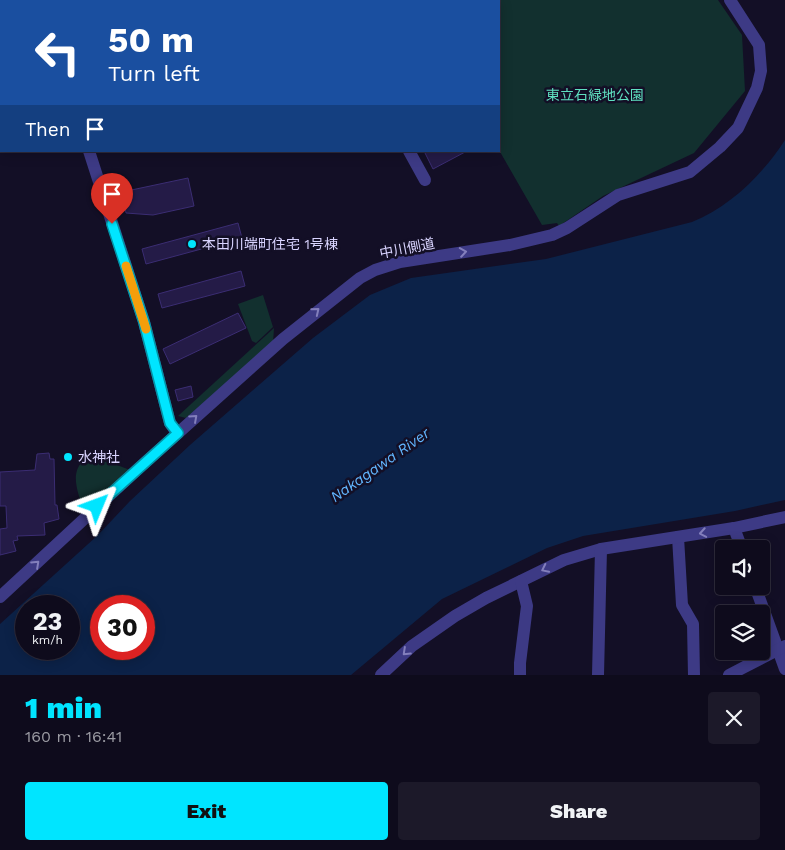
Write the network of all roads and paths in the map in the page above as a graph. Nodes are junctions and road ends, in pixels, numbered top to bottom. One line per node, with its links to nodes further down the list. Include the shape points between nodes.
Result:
1 (730, 0): 5 (street, 中川側道, one-way to 1, via 309,316 375,270 400,262 510,245 552,235 618,195 690,172 738,128 757,88 759,46)
2 (89, 152): 5 (street, via 144,322 170,423)
3 (410, 152): 4 (street)
4 (425, 180)
5 (178, 433): 13 (street, 中川側道, one-way to 5)
6 (785, 517): 7 (street)
7 (734, 528): 8 (street, one-way to 8); 9 (street)
8 (678, 537): 10 (street); 19 (street, via 682,605 693,624)
9 (739, 540)
10 (601, 549): 11 (street, one-way to 11, via 564,560); 18 (street)
11 (521, 581): 16 (street, one-way to 16, via 455,616 412,646); 17 (street, via 527,606)
12 (759, 595): 14 (street)
13 (0, 597)
14 (781, 648): 15 (street); 20 (street)
15 (785, 669)
16 (381, 675)
17 (520, 675)
18 (598, 675)
19 (694, 675)
20 (730, 675)

